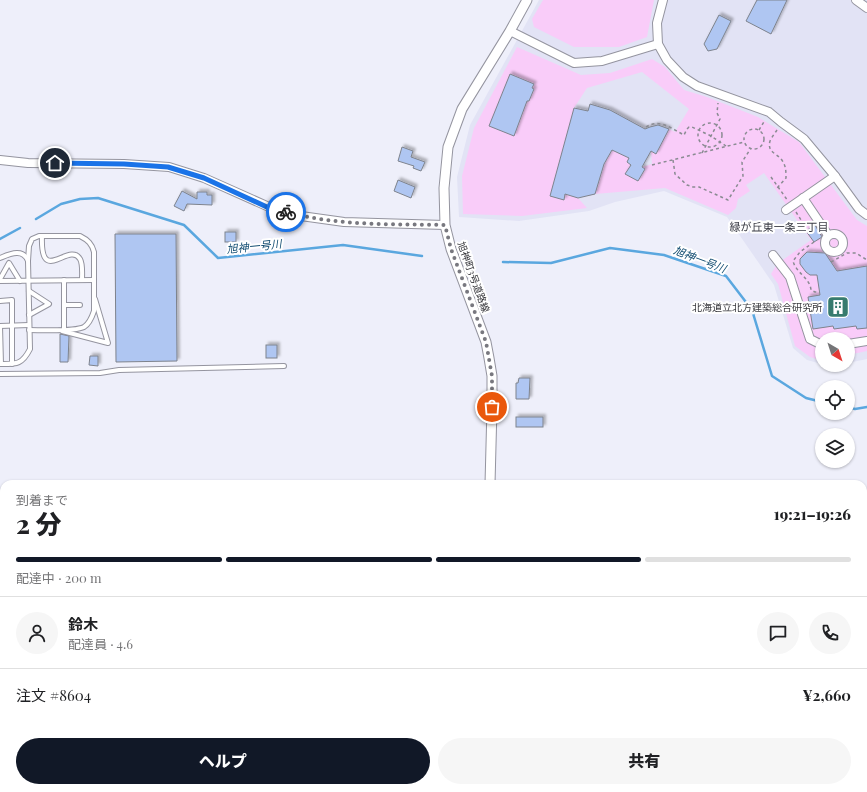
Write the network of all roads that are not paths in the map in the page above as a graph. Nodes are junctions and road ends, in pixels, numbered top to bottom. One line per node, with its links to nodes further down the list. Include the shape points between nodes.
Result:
1 (527, 0): 5 (street, 旭神町3号道路線)
2 (663, 0): 6 (street, via 657,22)
3 (856, 0): 4 (street)
4 (867, 8)
5 (510, 31): 6 (street, via 574,63 602,61); 12 (street, 旭神町3号道路線, via 462,109 448,147 444,188)
6 (658, 44): 8 (street, via 667,60 683,77 697,86 769,112 804,139)
7 (0, 160): 12 (street, via 168,167 204,178 269,208 301,216 344,222)
8 (835, 176): 9 (street); 11 (street, via 859,209)
9 (803, 198): 10 (street); 13 (street)
10 (786, 210)
11 (867, 215)
12 (445, 225): 42 (street, 旭神町3号道路線, via 451,249 486,342 489,358 492,376)
13 (828, 235)
14 (42, 236): 17 (lane, via 32,238); 20 (lane, via 43,256 48,260 56,261 67,254 74,254 80,258); 21 (lane, via 80,236 85,239 92,245 94,252)
15 (773, 255): 36 (street, via 790,277 810,339)
16 (0, 258): 17 (lane, via 21,253)
17 (28, 261): 23 (lane)
18 (0, 280): 22 (lane); 22 (lane, via 9,263)
19 (64, 280): 20 (lane); 23 (lane); 27 (lane)
20 (82, 280): 21 (lane)
21 (94, 280): 25 (lane)
22 (20, 281): 23 (lane)
23 (28, 281): 24 (lane)
24 (29, 292): 29 (lane); 29 (lane, via 49,304)
25 (94, 294): 33 (lane, via 92,319 84,327); 34 (lane, via 108,343)
26 (0, 300): 31 (lane, via 12,300)
27 (64, 305): 28 (lane); 33 (lane)
28 (80, 305)
29 (29, 315): 32 (lane)
30 (0, 326): 31 (lane); 38 (lane)
31 (12, 326): 32 (lane); 39 (lane)
32 (29, 328): 34 (lane); 39 (lane, via 30,349 18,364)
33 (64, 329): 34 (lane)
34 (57, 330)
35 (867, 341): 37 (street)
36 (815, 342)
37 (855, 343)
38 (0, 364): 39 (lane)
39 (12, 364)
40 (284, 366): 41 (lane)
41 (0, 374)
42 (490, 480)

